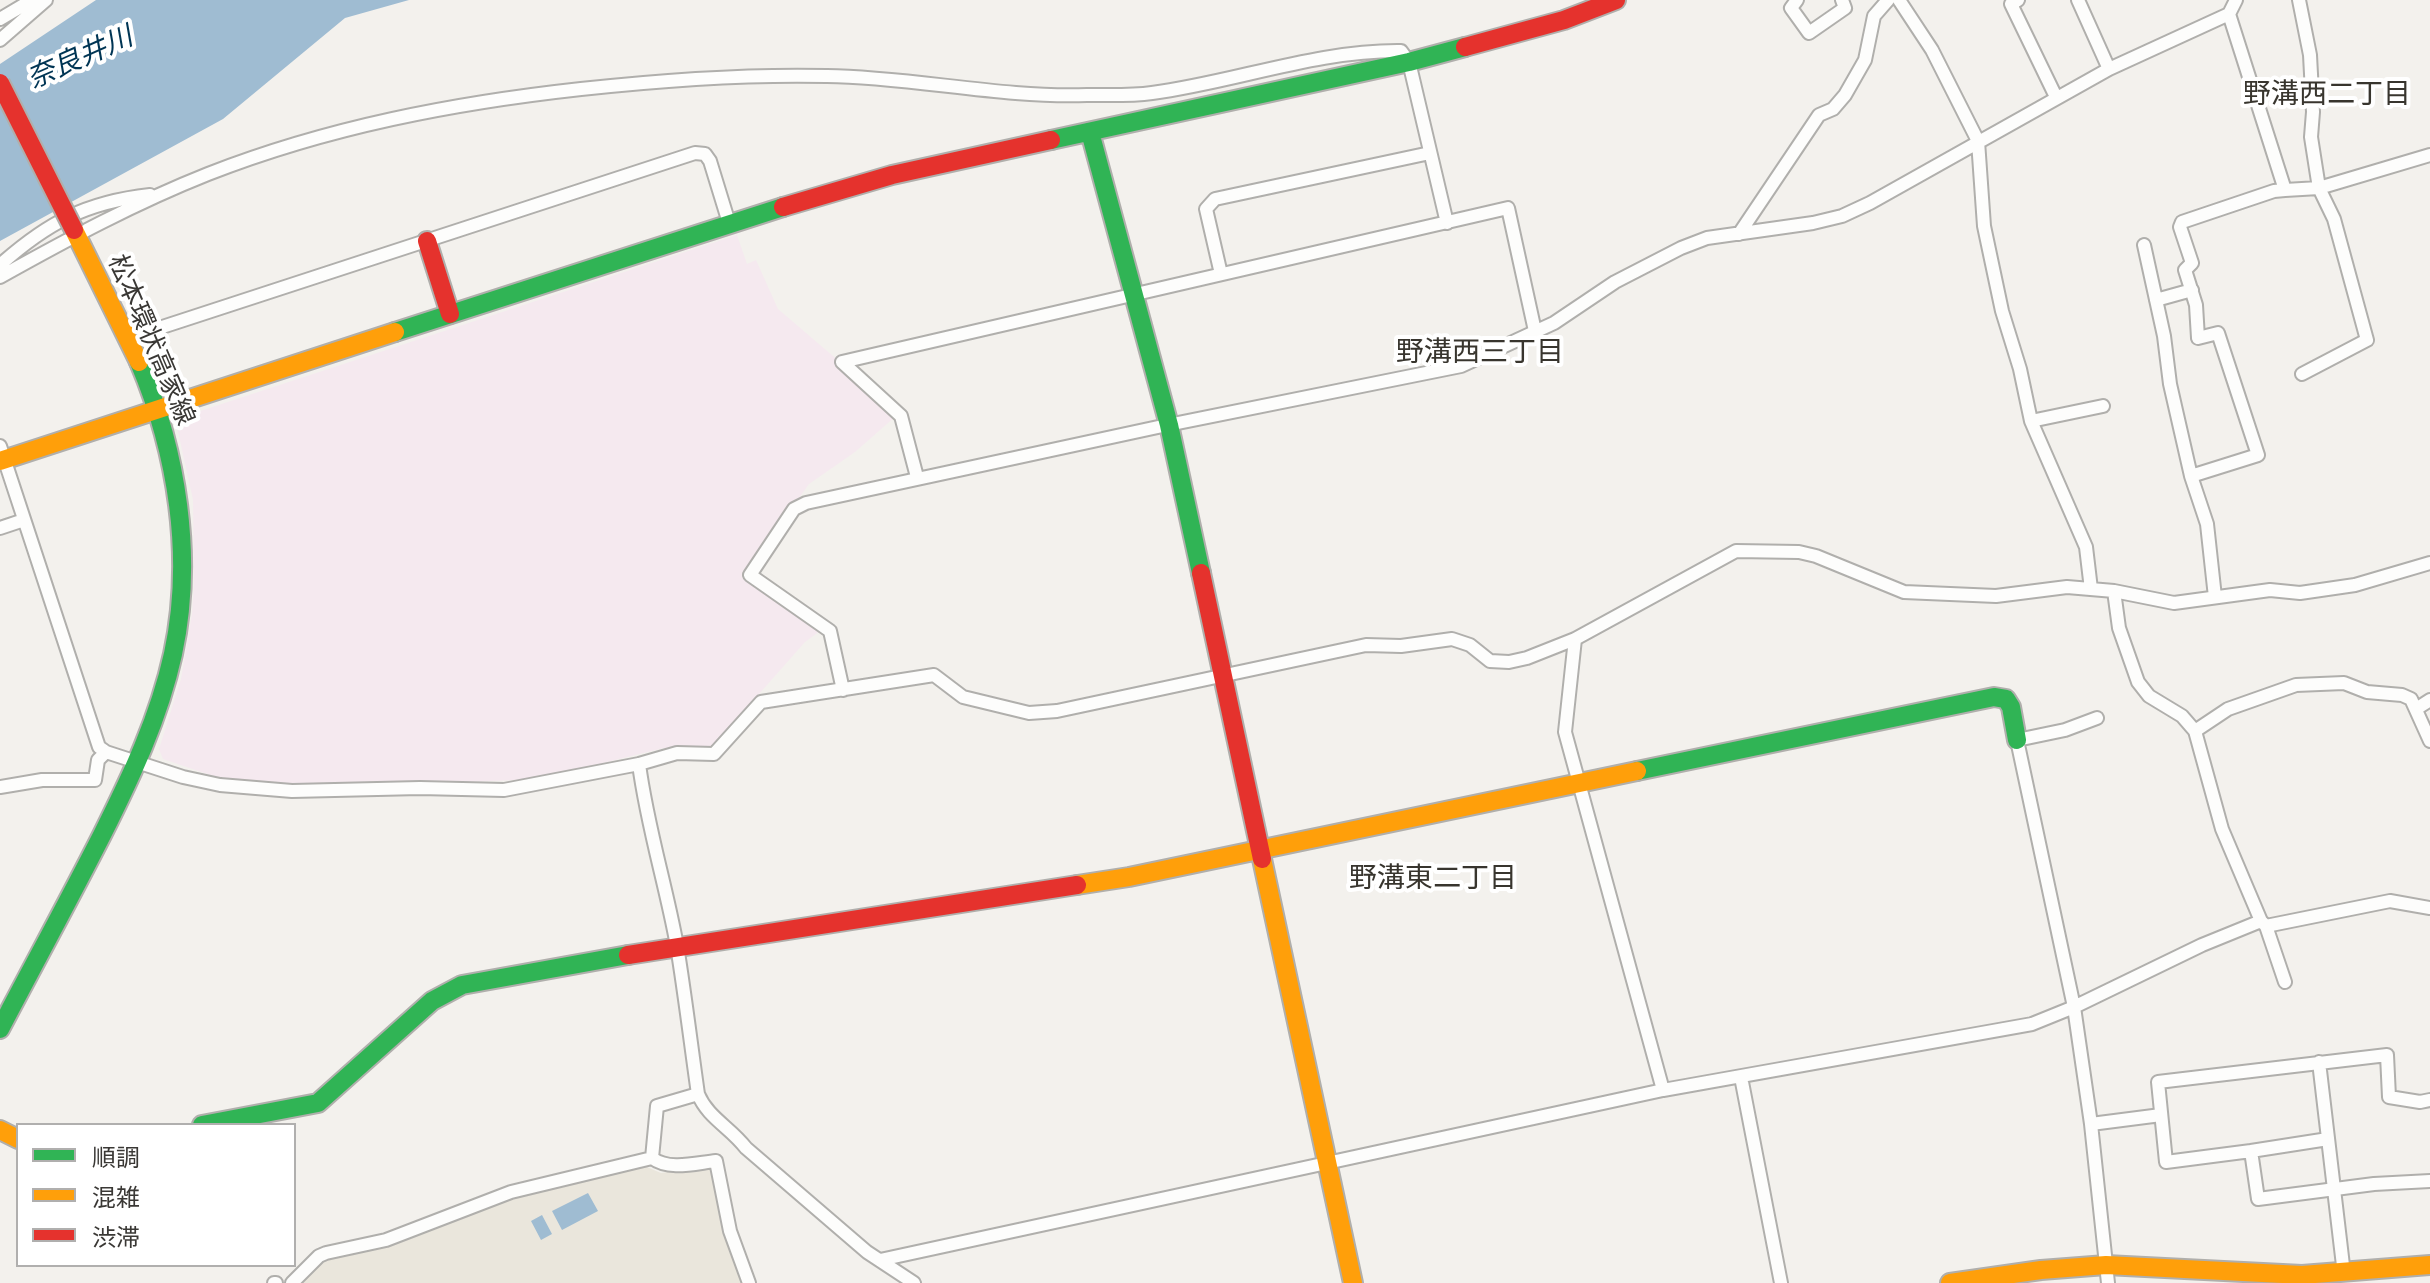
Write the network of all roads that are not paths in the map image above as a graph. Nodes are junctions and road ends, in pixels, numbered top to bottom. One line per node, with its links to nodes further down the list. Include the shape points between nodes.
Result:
1 (32, 0): 13 (street)
2 (46, 0): 14 (street)
3 (1616, 0): 15 (street, via 1564,20)
4 (1797, 0): 5 (street, via 1791,8 1809,33 1845,8)
5 (1842, 0)
6 (1888, 0): 29 (street, via 1874,16 1865,60 1845,95 1819,115)
7 (1899, 0): 20 (street, via 1932,50)
8 (2018, 0): 18 (street, via 2011,4)
9 (2078, 0): 16 (street)
10 (2236, 0): 12 (street)
11 (2299, 0): 23 (street, via 2310,55 2311,137)
12 (2229, 14): 16 (street); 24 (street)
13 (0, 19)
14 (0, 40)
15 (1409, 62): 19 (street); 21 (street); 25 (street, via 1401,51 1386,50 1150,94 1073,96 828,76 647,81 416,113 283,148)
16 (2109, 69): 18 (street)
17 (0, 83): 28 (street, 松本環状高家線, bridge)
18 (2056, 97): 20 (street)
19 (1090, 132): 26 (street, via 892,175); 36 (street)
20 (1978, 141): 29 (street, via 1842,216); 44 (street, via 1990,262)
21 (1430, 153): 27 (street); 33 (street, via 1215,199 1206,209)
22 (2430, 155): 23 (street)
23 (2319, 188): 24 (street); 41 (street, via 2334,219 2367,340)
24 (2285, 190): 35 (street, via 2182,222 2192,263 2185,270)
25 (161, 194): 28 (street); 32 (street, via 94,206 56,221)
26 (729, 223): 30 (street, via 710,161 695,153); 38 (street)
27 (1447, 223): 33 (street); 40 (street, via 1508,208)
28 (75, 232): 34 (street); 43 (street, 松本環状高家線)
29 (1739, 234): 40 (street, via 1681,248)
30 (427, 241): 38 (street); 39 (street)
31 (2144, 245): 37 (street)
32 (0, 265)
33 (1221, 274): 36 (street)
34 (0, 277)
35 (2192, 290): 37 (street); 47 (street, via 2198,338 2218,333 2258,455)
36 (1134, 294): 45 (street); 48 (street, via 842,362 901,416)
37 (2156, 300): 47 (street)
38 (450, 314): 43 (street)
39 (150, 331)
40 (1535, 331): 45 (street, via 1461,366)
41 (2302, 374)
42 (2103, 406): 44 (street)
43 (156, 409): 46 (street); 65 (street, 松本環状高家線, via 177,502 181,582 169,672)
44 (2031, 421): 52 (street, via 2086,547)
45 (1169, 425): 48 (street); 56 (street)
46 (1, 455): 49 (street)
47 (2191, 476): 54 (street, via 2207,524)
48 (917, 477): 57 (street, via 794,509 750,575 830,631)
49 (24, 520): 50 (street); 64 (street, via 99,747)
50 (0, 528)
51 (2430, 563): 54 (street, via 2355,585)
52 (2091, 589): 53 (street); 55 (street, via 1996,596 1917,594 1816,556 1736,551)
53 (2114, 591): 54 (street, via 2174,603); 61 (street, via 2119,628 2138,682)
54 (2215, 597)
55 (1575, 639): 56 (street, via 1509,662 1490,661 1452,639 1366,645); 67 (street, via 1565,732)
56 (1222, 677): 57 (street, via 1029,713 963,697 934,675); 69 (street)
57 (843, 690): 66 (street, via 761,702 714,754 677,753)
58 (2430, 700): 59 (street)
59 (2416, 709): 61 (street, via 2402,695 2367,692 2344,683 2296,685 2228,709); 63 (street)
60 (2097, 718): 62 (street)
61 (2195, 731): 71 (street, via 2222,829)
62 (2017, 740): 67 (street, via 2011,707 2006,699 1994,697); 74 (street)
63 (2430, 741)
64 (106, 752): 65 (street); 68 (street, via 98,760 95,780)
65 (139, 762): 66 (street, via 220,785 292,791 504,790); 75 (street, 松本環状高家線)
66 (639, 764): 72 (street)
67 (1579, 785): 69 (street); 78 (street)
68 (0, 787)
69 (1259, 852): 72 (street); 87 (street)
70 (2430, 908): 71 (street, via 2390,901)
71 (2264, 923): 73 (street); 74 (street, via 2202,945)
72 (677, 946): 79 (street); 82 (street, via 462,985 432,1001 318,1103)
73 (2285, 982)
74 (2074, 1007): 77 (street, via 2032,1024); 83 (street)
75 (0, 1029)
76 (2319, 1062): 80 (street, via 2387,1055 2389,1097); 81 (street, via 2158,1082); 84 (street)
77 (1741, 1077): 78 (street); 99 (street)
78 (1663, 1090): 87 (street)
79 (698, 1094): 86 (street, via 657,1106); 90 (street, via 712,1116 746,1148)
80 (2430, 1100)
81 (2161, 1115): 83 (street); 85 (street, via 2166,1162)
82 (213, 1123)
83 (2091, 1124): 92 (street)
84 (2328, 1139): 85 (street); 89 (street)
85 (2251, 1151): 89 (street, via 2258,1199)
86 (652, 1158): 95 (street, via 511,1192 386,1240 326,1253); 96 (street, via 673,1165 716,1161 730,1231)
87 (1327, 1162): 90 (street); 98 (street)
88 (2430, 1181): 89 (street)
89 (2334, 1191): 93 (street)
90 (880, 1260): 97 (street)
91 (2430, 1265): 93 (street)
92 (2107, 1274): 93 (street); 94 (street)
93 (2344, 1274)
94 (1979, 1281): 100 (street)
95 (292, 1283)
96 (749, 1283)
97 (914, 1283)
98 (1353, 1283)
99 (1781, 1283)
100 (1950, 1283)

